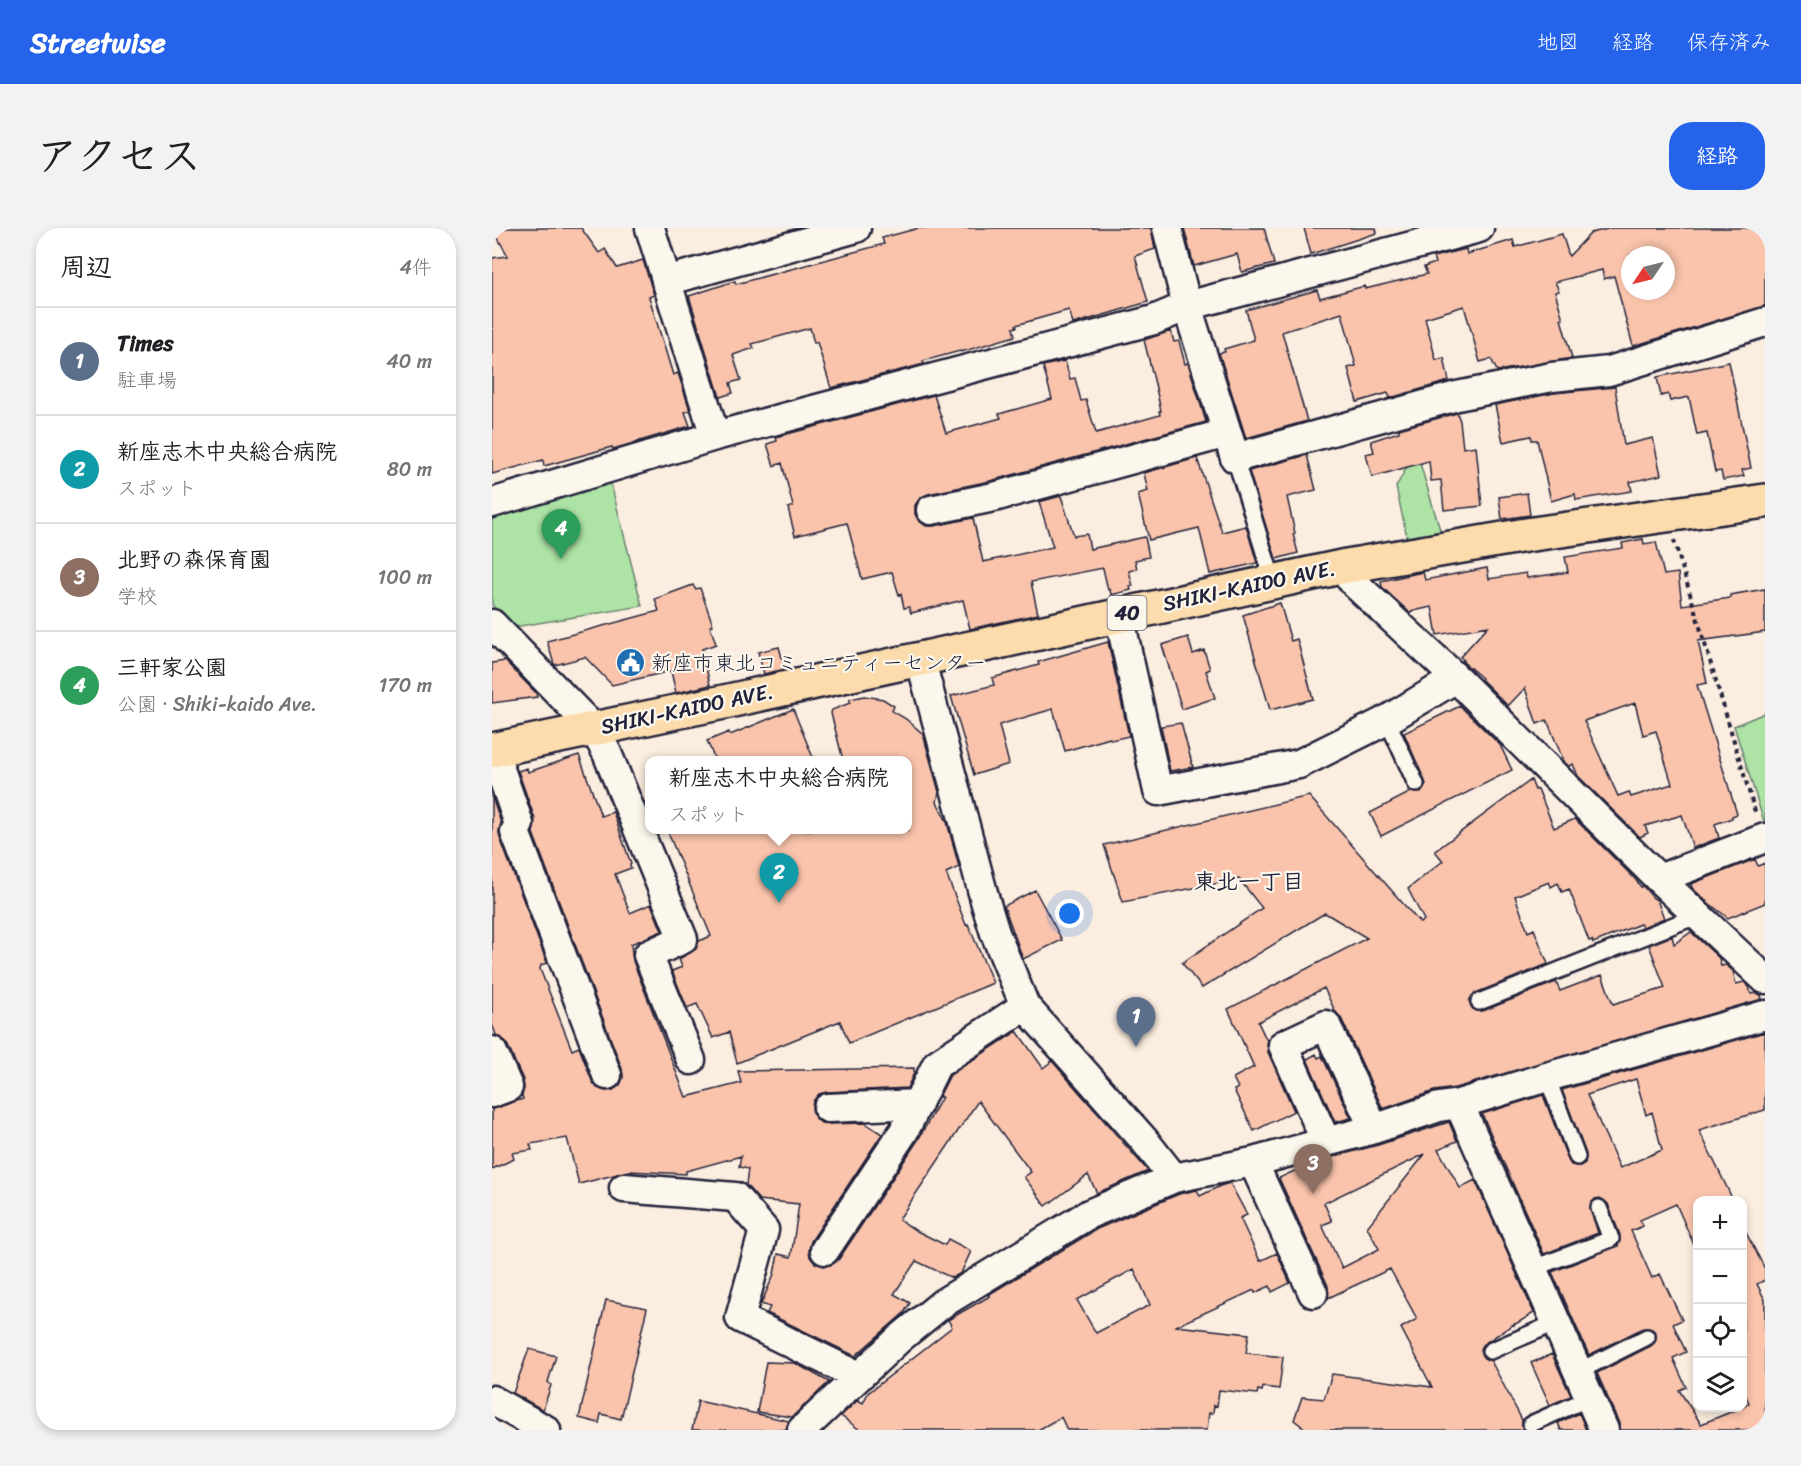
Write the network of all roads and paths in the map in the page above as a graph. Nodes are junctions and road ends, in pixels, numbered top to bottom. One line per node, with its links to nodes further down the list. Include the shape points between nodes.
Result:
1 (650, 228): 5 (street)
2 (856, 228): 5 (street)
3 (1167, 228): 6 (street)
4 (1479, 228): 6 (street)
5 (666, 281): 8 (street)
6 (1187, 306): 8 (street, via 1154,321); 9 (street)
7 (1765, 322): 9 (street, via 1609,371 1552,377)
8 (715, 436): 11 (street)
9 (1231, 445): 12 (street); 15 (lane)
10 (1765, 501): 13 (main road, SHIKI-KAIDO AVE. / 40)
11 (492, 503)
12 (931, 510)
13 (1666, 513): 14 (main road, SHIKI-KAIDO AVE. / 40); 24 (path)
14 (1341, 567): 15 (main road, SHIKI-KAIDO AVE. / 40); 19 (street)
15 (1273, 581): 16 (main road, SHIKI-KAIDO AVE. / 40)
16 (1119, 615): 18 (main road, SHIKI-KAIDO AVE. / 40); 20 (street, via 1158,790 1299,764)
17 (492, 624): 21 (street)
18 (920, 658): 21 (main road, SHIKI-KAIDO AVE. / 40); 29 (street, via 986,904)
19 (1456, 678): 20 (street); 25 (street)
20 (1387, 720): 23 (lane)
21 (594, 729): 22 (main road, SHIKI-KAIDO AVE. / 40); 32 (street, via 682,939 648,955)
22 (493, 749): 33 (street, via 519,824 515,832)
23 (1416, 784)
24 (1764, 838): 25 (street)
25 (1659, 879): 26 (street)
26 (1699, 915): 27 (street); 28 (lane)
27 (1765, 979)
28 (1479, 1002)
29 (1025, 1006): 36 (street, via 937,1064); 43 (street)
30 (1765, 1015): 34 (street)
31 (492, 1051): 35 (street, via 508,1087)
32 (691, 1060)
33 (607, 1075)
34 (1547, 1077): 37 (street); 41 (lane)
35 (492, 1093)
36 (918, 1104): 38 (street); 46 (street)
37 (1459, 1104): 39 (street); 47 (street)
38 (828, 1108)
39 (1374, 1129): 40 (street); 40 (street, via 1326,1025 1283,1045)
40 (1326, 1142): 42 (street)
41 (1577, 1157)
42 (1253, 1162): 43 (street); 48 (street)
43 (1174, 1178): 53 (street, via 1089,1214 1001,1266 943,1303)
44 (624, 1188): 53 (street, via 735,1197 764,1230 740,1318)
45 (1599, 1208): 47 (lane, via 1611,1239)
46 (825, 1250)
47 (1532, 1269): 49 (street)
48 (1313, 1293)
49 (1555, 1323): 51 (lane); 52 (street)
50 (1647, 1337): 52 (lane)
51 (1490, 1351)
52 (1577, 1372): 54 (street)
53 (858, 1376): 58 (street)
54 (1589, 1398): 56 (lane); 59 (street)
55 (492, 1400): 57 (street)
56 (1531, 1424)
57 (546, 1430)
58 (802, 1430)
59 (1604, 1430)

